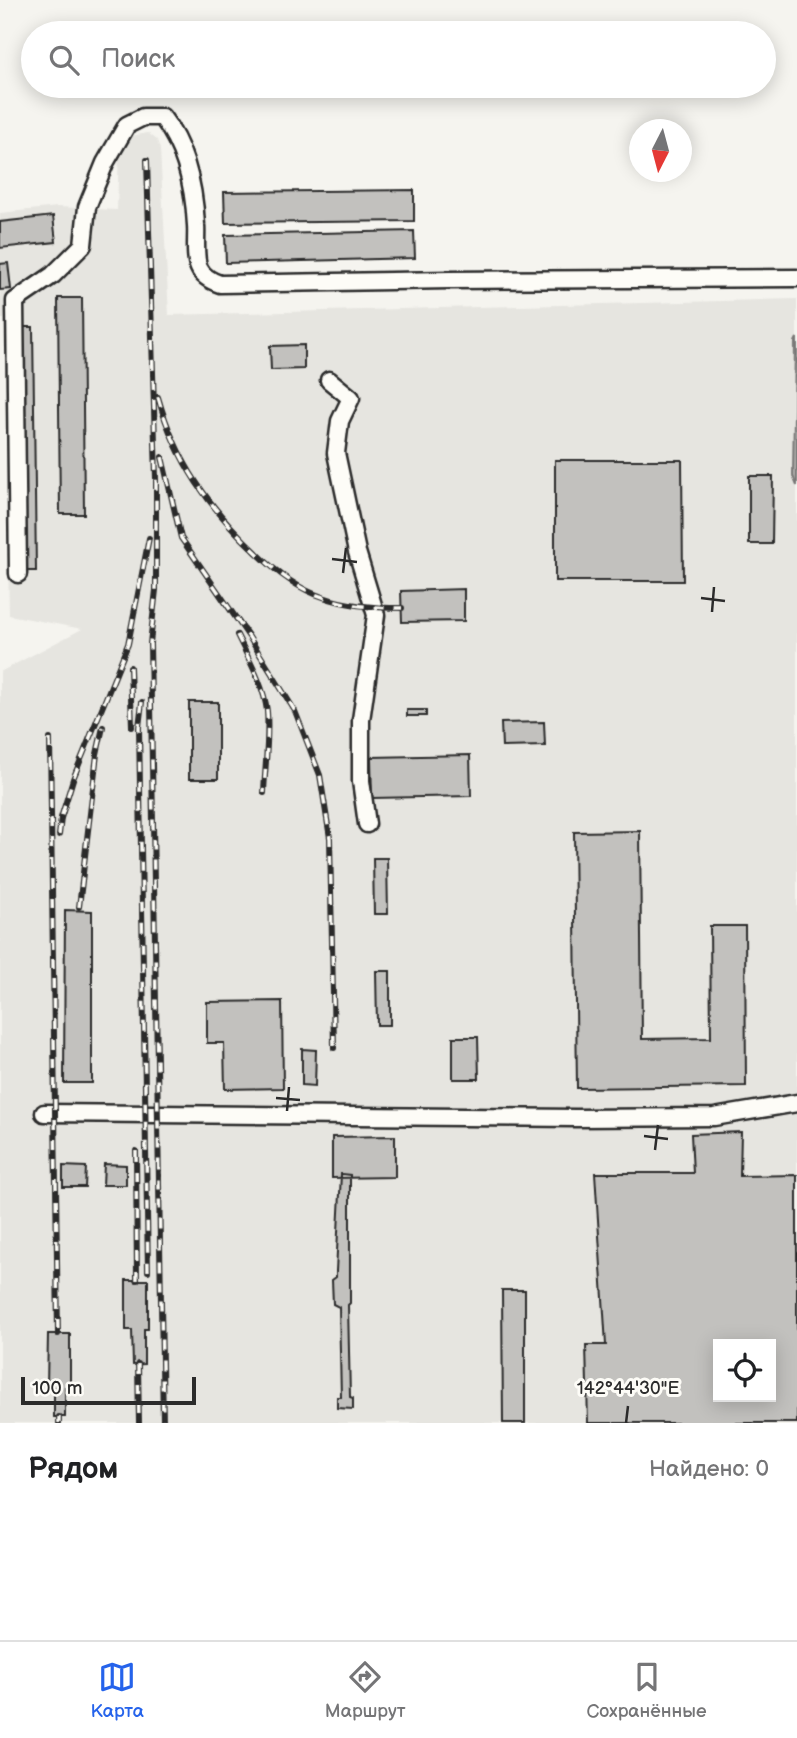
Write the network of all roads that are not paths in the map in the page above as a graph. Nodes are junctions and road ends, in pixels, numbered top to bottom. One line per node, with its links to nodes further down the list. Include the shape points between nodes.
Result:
1 (797, 278): 3 (lane, via 220,285 207,279 198,267 188,170 174,133 162,117 143,117 127,125 105,163 87,207 83,245 53,275 15,301)
2 (329, 380): 4 (lane, via 351,398 340,421 335,453 376,615 361,720)
3 (18, 574)
4 (366, 824)
5 (797, 1103): 6 (lane, via 703,1117)
6 (44, 1113)

